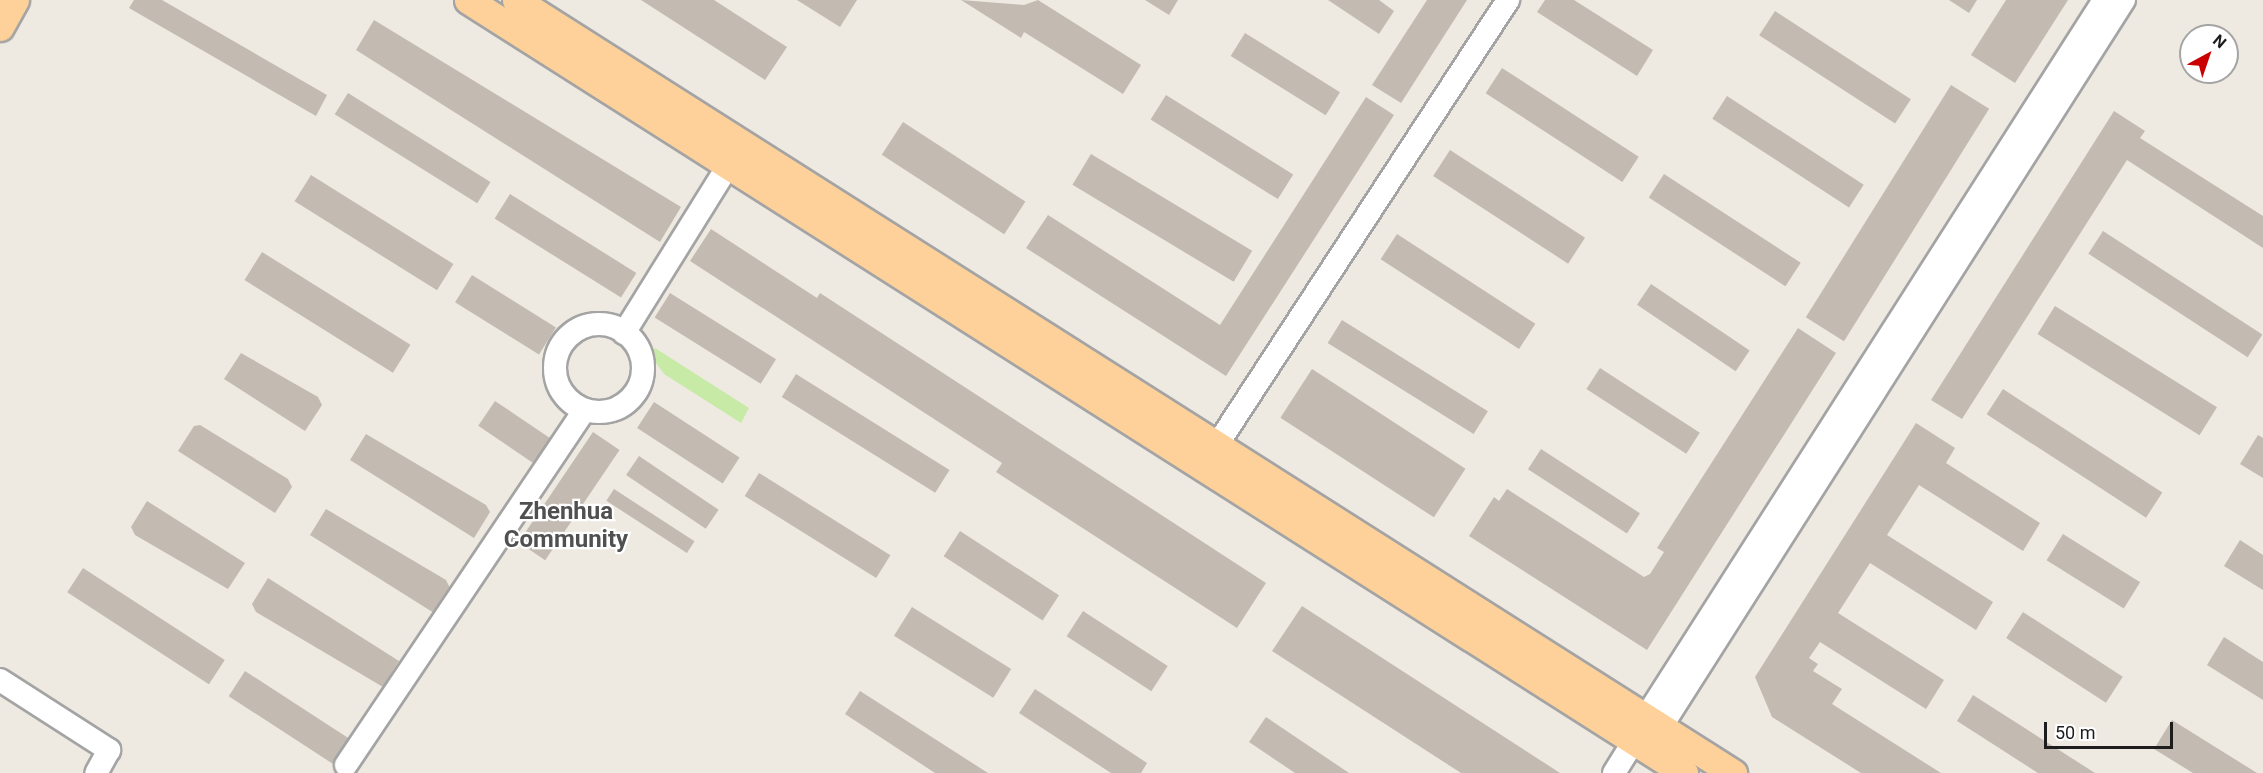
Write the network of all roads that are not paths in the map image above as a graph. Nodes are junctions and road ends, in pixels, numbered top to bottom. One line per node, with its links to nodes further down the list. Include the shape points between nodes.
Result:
1 (15, 0): 7 (main road)
2 (468, 0): 8 (main road)
3 (516, 0): 11 (main road)
4 (1508, 0): 11 (street)
5 (2104, 0): 13 (street)
6 (2124, 0): 13 (street)
7 (0, 27)
8 (728, 165): 9 (street); 14 (main road)
9 (624, 333): 10 (street, via 638,347 642,380 620,407); 10 (street, via 596,324 580,328 558,352 559,387)
10 (585, 410): 15 (street)
11 (1217, 445): 13 (main road)
12 (0, 680): 16 (street, via 109,750)
13 (1654, 722): 19 (main road)
14 (1634, 741): 17 (street); 18 (main road)
15 (346, 765)
16 (96, 773)
17 (1614, 773)
18 (1684, 773)
19 (1733, 773)

